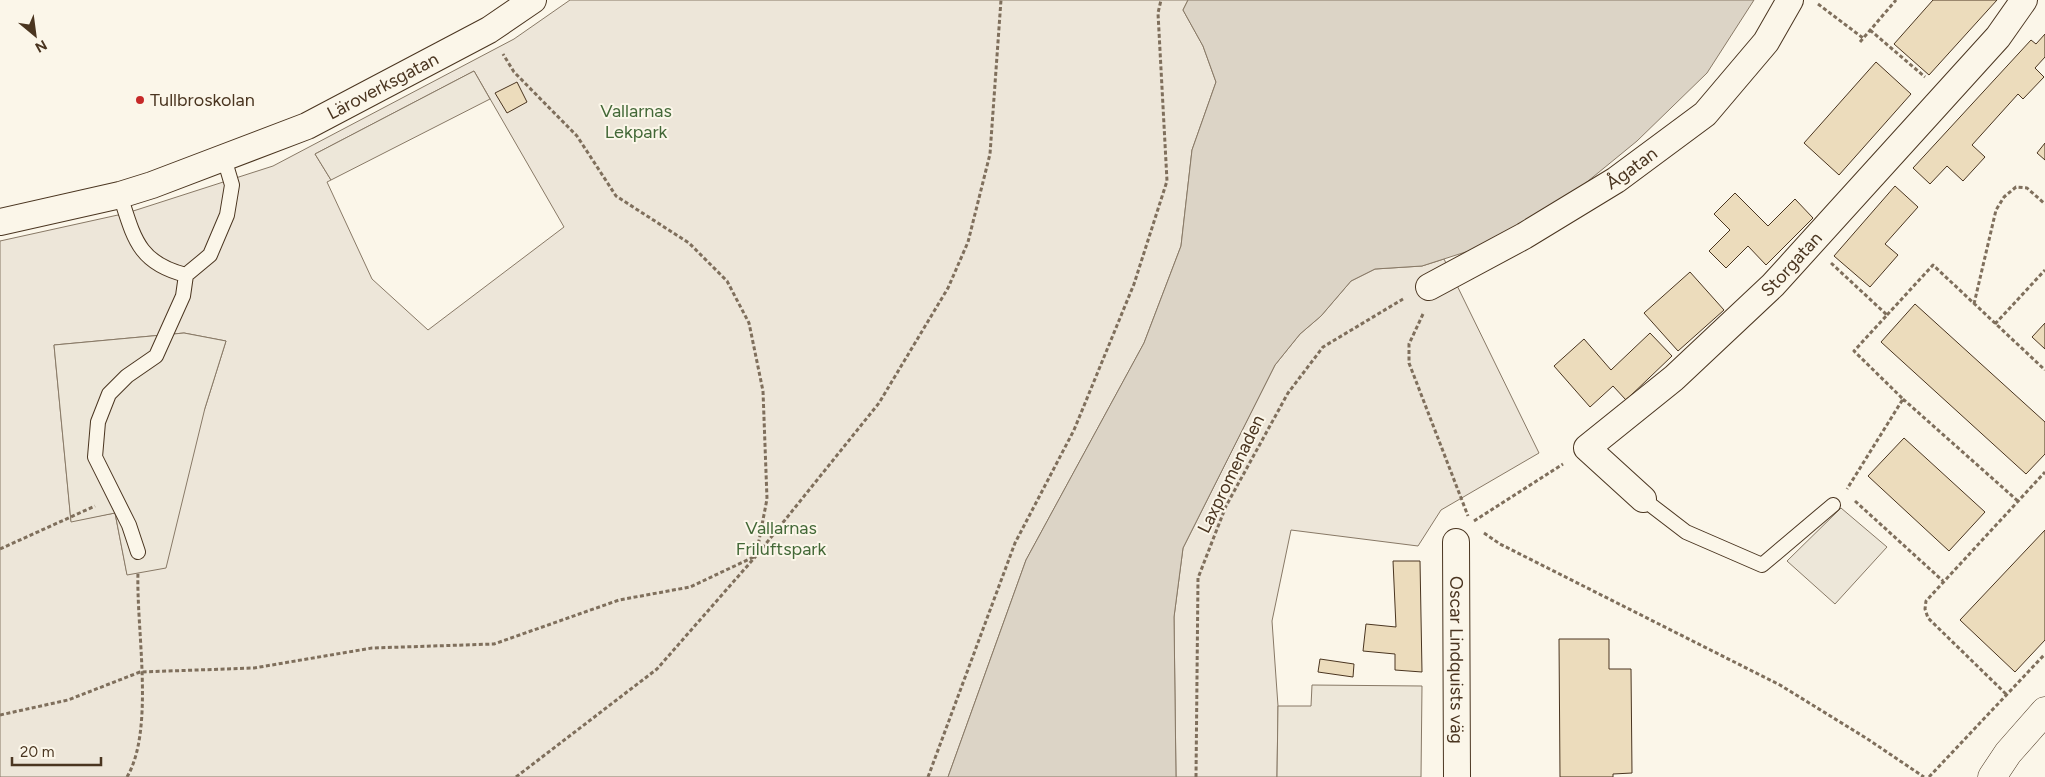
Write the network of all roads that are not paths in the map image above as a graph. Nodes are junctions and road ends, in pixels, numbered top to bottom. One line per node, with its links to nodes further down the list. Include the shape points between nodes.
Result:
1 (533, 0): 4 (street, Läroverksgatan, via 489,30 307,126)
2 (1790, 0): 8 (street, Ågatan, via 1766,42 1705,114 1616,180 1524,236)
3 (2024, 0): 9 (street, Storgatan, via 1998,37 1774,285 1674,378 1587,448)
4 (224, 158): 5 (street, Läroverksgatan); 7 (lane, via 232,185 228,215 210,255)
5 (120, 195): 6 (street, Läroverksgatan); 7 (lane, via 147,257 166,270)
6 (0, 222)
7 (186, 275): 12 (lane, via 183,296 156,356 127,376 109,394 98,422 95,457 129,525)
8 (1429, 287)
9 (1643, 498): 10 (lane, via 1686,532 1762,565)
10 (1833, 505)
11 (1464, 533): 14 (street, Oscar Lindquists väg)
12 (138, 552)
13 (2045, 711): 15 (main road, via 2008,753)
14 (1457, 777)
15 (1992, 777)

